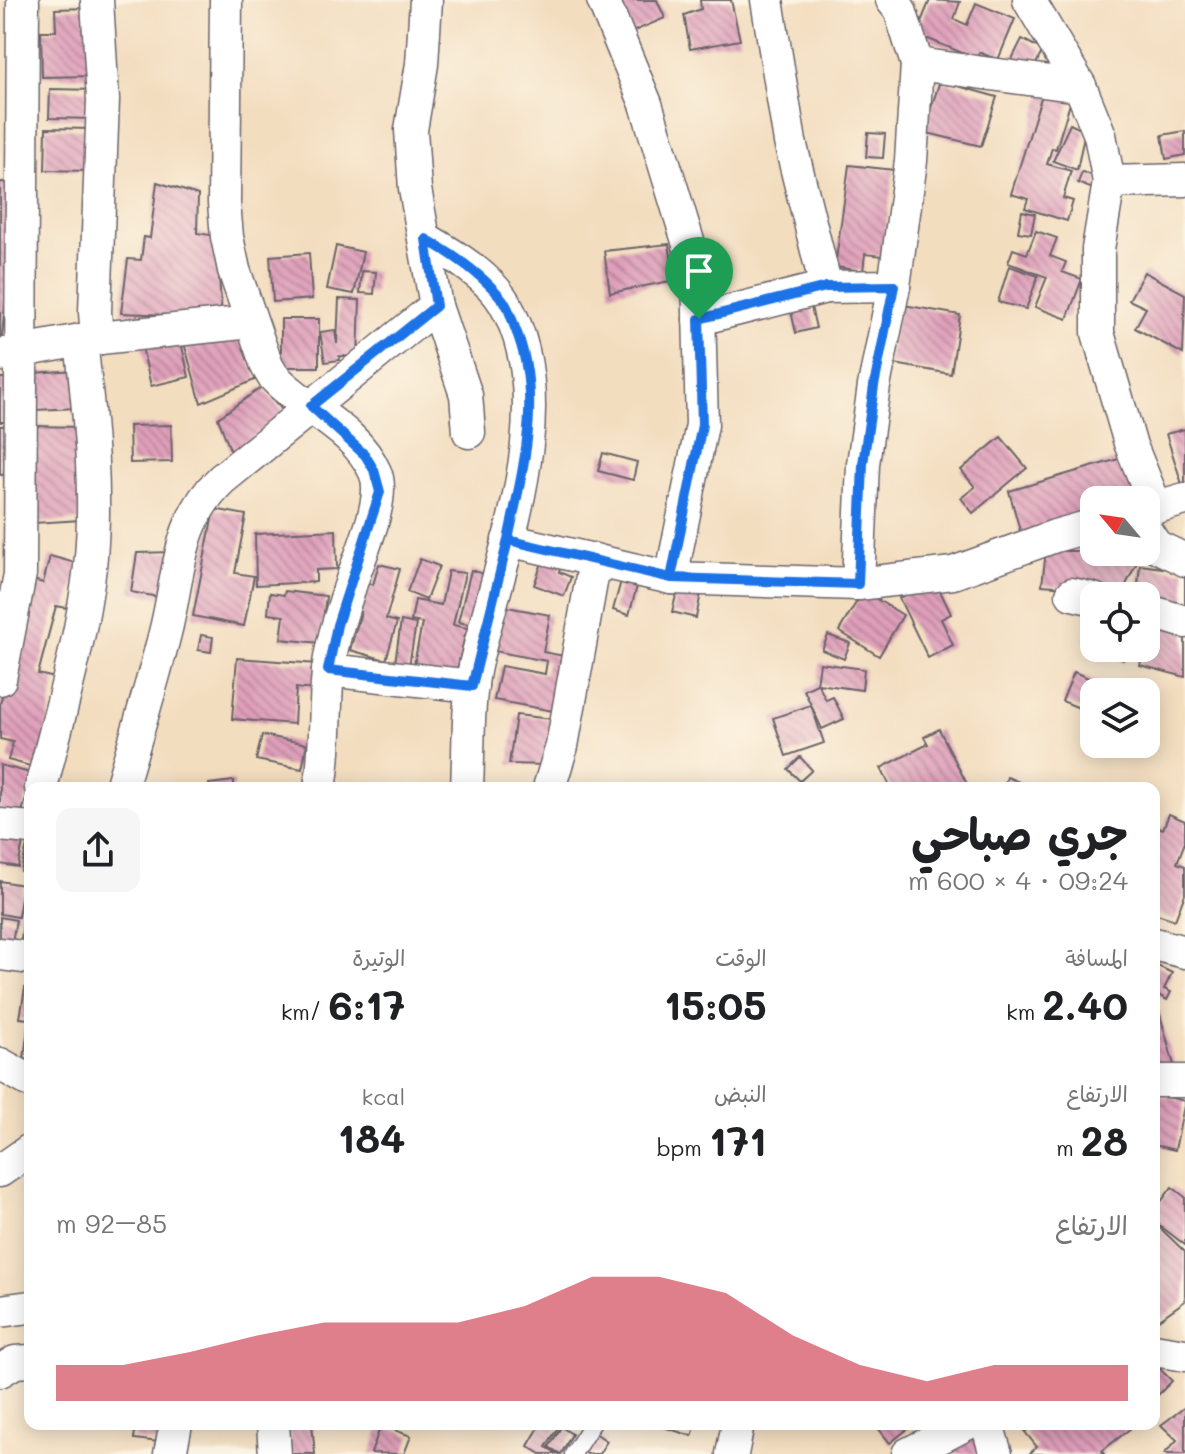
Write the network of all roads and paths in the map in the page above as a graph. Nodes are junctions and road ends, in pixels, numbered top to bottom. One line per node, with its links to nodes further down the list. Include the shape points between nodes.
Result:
1 (23, 0): 20 (street)
2 (97, 0): 19 (street, via 103,100 95,312)
3 (226, 0): 18 (street, via 224,203 234,270)
4 (426, 0): 13 (street, via 411,130 415,189)
5 (603, 0): 17 (street, via 646,104 698,274)
6 (767, 0): 15 (street, via 790,142)
7 (1029, 0): 10 (street)
8 (902, 3): 9 (street)
9 (917, 64): 10 (street); 14 (street, via 911,161)
10 (1080, 86): 12 (street, via 1100,135)
11 (1185, 180): 12 (street)
12 (1109, 182): 24 (street, via 1098,249 1098,333)
13 (426, 239): 16 (street); 26 (street, via 455,256 504,302 522,343 529,423)
14 (894, 286): 15 (street); 31 (street, via 863,464)
15 (826, 287): 17 (street)
16 (436, 306): 21 (street); 22 (street, via 466,395)
17 (699, 319): 30 (street, via 702,425)
18 (251, 322): 19 (street); 21 (street, via 273,376)
19 (89, 340): 20 (street); 37 (street, via 90,565)
20 (10, 354): 23 (street)
21 (311, 406): 34 (street, via 365,455 380,492); 38 (street, via 222,479 194,513)
22 (469, 432)
23 (11, 480): 35 (street, via 20,574)
24 (1147, 486)
25 (1080, 529): 31 (street, via 953,573)
26 (508, 540): 28 (street); 36 (street)
27 (1160, 548): 29 (street)
28 (595, 560): 30 (street); 41 (street)
29 (1185, 560)
30 (671, 578): 31 (street)
31 (858, 584)
32 (1160, 614): 33 (street)
33 (1185, 622)
34 (328, 670): 36 (street); 39 (street)
35 (0, 679)
36 (472, 686): 40 (street)
37 (42, 782)
38 (123, 782)
39 (321, 782)
40 (467, 782)
41 (551, 782)
42 (0, 825): 43 (street)
43 (24, 827)
44 (1160, 946): 45 (street)
45 (1185, 952)
46 (0, 954): 47 (street)
47 (24, 957)
48 (0, 1064): 49 (street)
49 (24, 1078)
50 (1160, 1081): 51 (street)
51 (1185, 1081)
52 (24, 1154): 53 (street)
53 (0, 1171)
54 (24, 1308): 55 (street)
55 (0, 1311)
56 (1160, 1351): 57 (street)
57 (1185, 1355)
58 (24, 1361): 59 (street)
59 (0, 1371)
60 (175, 1430): 66 (street)
61 (273, 1430): 67 (street)
62 (588, 1430): 68 (lane)
63 (737, 1430): 69 (street)
64 (954, 1430): 70 (street)
65 (989, 1430): 71 (street)
66 (170, 1454)
67 (275, 1454)
68 (573, 1454)
69 (732, 1454)
70 (908, 1454)
71 (996, 1454)

